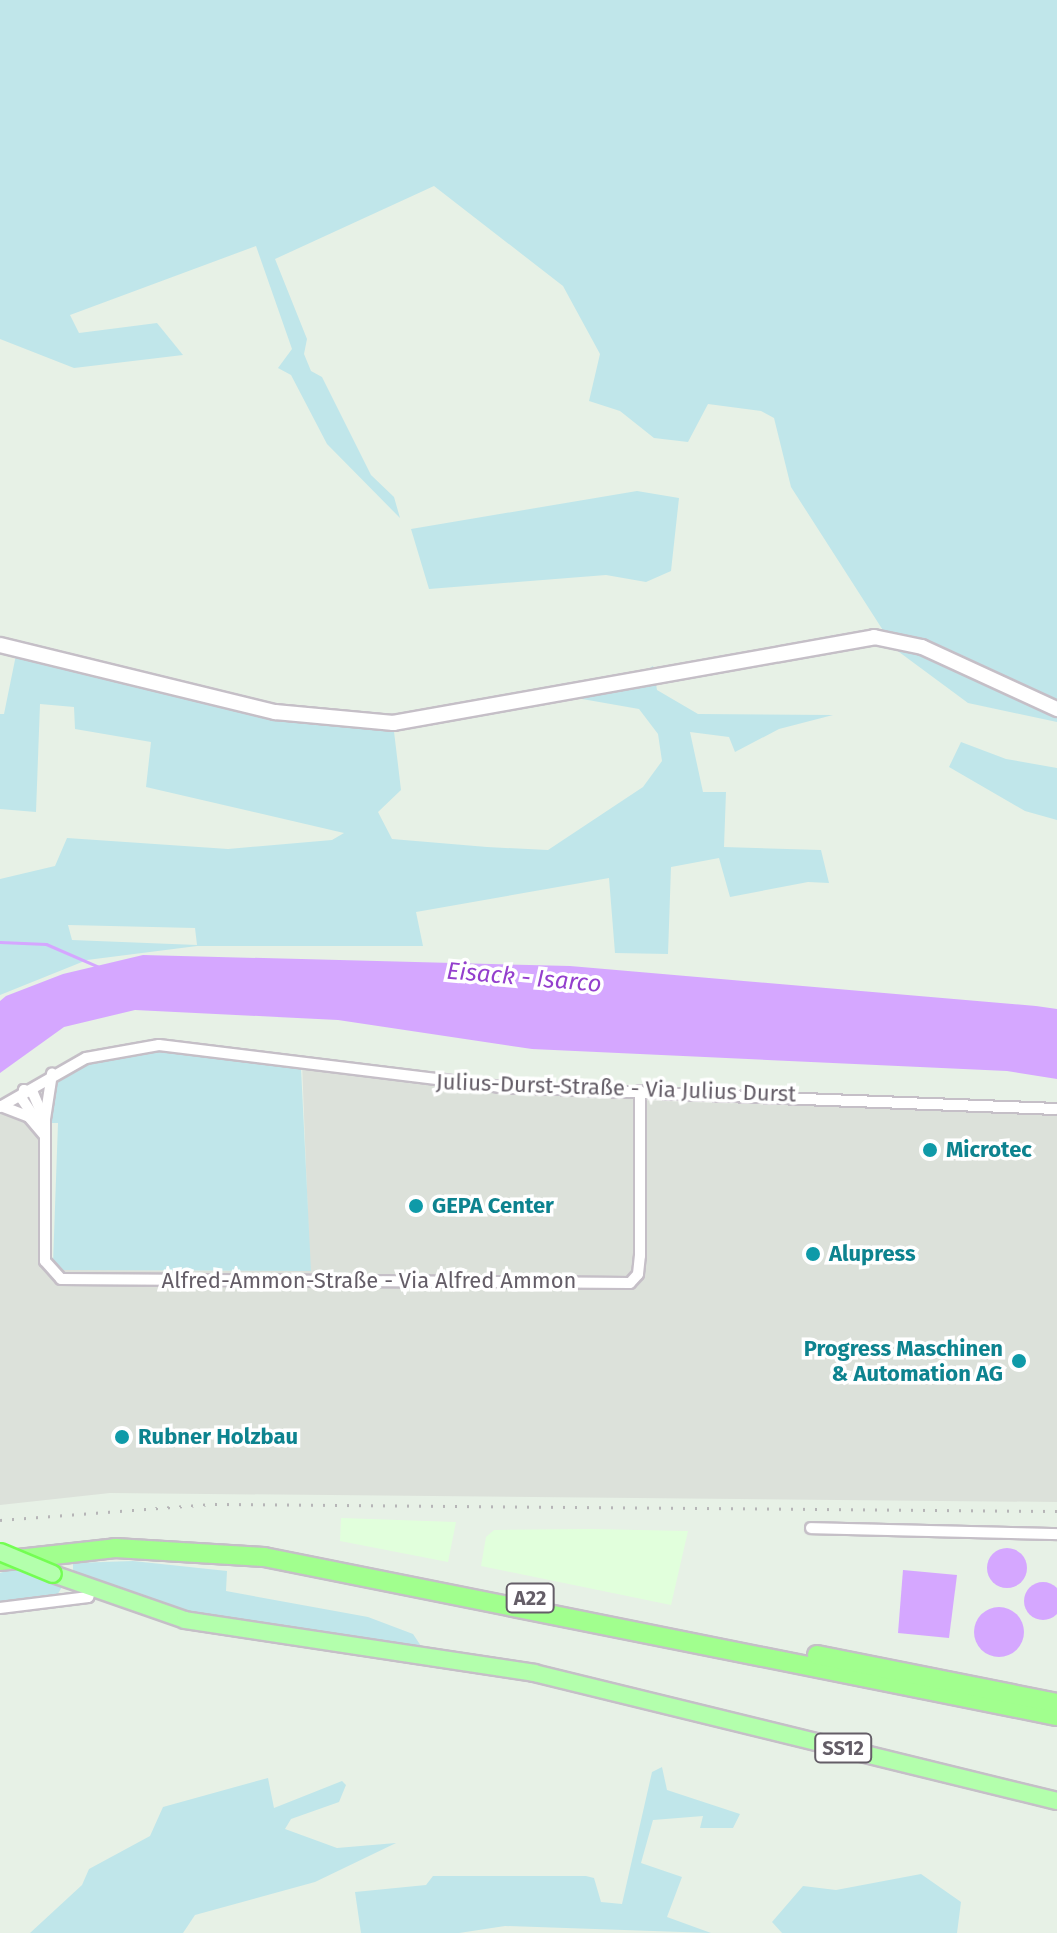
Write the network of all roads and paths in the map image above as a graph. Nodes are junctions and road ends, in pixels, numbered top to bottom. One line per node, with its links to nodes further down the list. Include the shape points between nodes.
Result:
1 (0, 645): 2 (street, via 275,712 393,723 874,637 922,647)
2 (1057, 709)
3 (52, 1074): 4 (street, Julius-Durst-Straße - Via Julius Durst); 5 (street, Julius-Durst-Straße - Via Julius Durst, via 117,1049 174,1045 471,1085); 8 (street)
4 (24, 1090): 6 (street, Julius-Durst-Straße - Via Julius Durst); 8 (street, Alfred-Ammon-Straße - Via Alfred Ammon, via 22,1099)
5 (640, 1091): 7 (street, Julius-Durst-Straße - Via Julius Durst); 8 (street, Alfred-Ammon-Straße - Via Alfred Ammon, via 640,1256 638,1274 630,1283 61,1279 45,1261)
6 (1, 1106): 8 (street)
7 (1057, 1109)
8 (41, 1122)
9 (811, 1528): 10 (street)
10 (1057, 1534)
11 (0, 1550): 13 (main road, SS12, bridge); 15 (highway, A22, via 139,1536 266,1545)
12 (0, 1561): 16 (highway, A22, via 127,1548 264,1557)
13 (91, 1590): 14 (street, via 88,1597); 17 (main road, SS12, via 185,1620 534,1673)
14 (0, 1608)
15 (1057, 1703)
16 (1057, 1716)
17 (1057, 1801)

